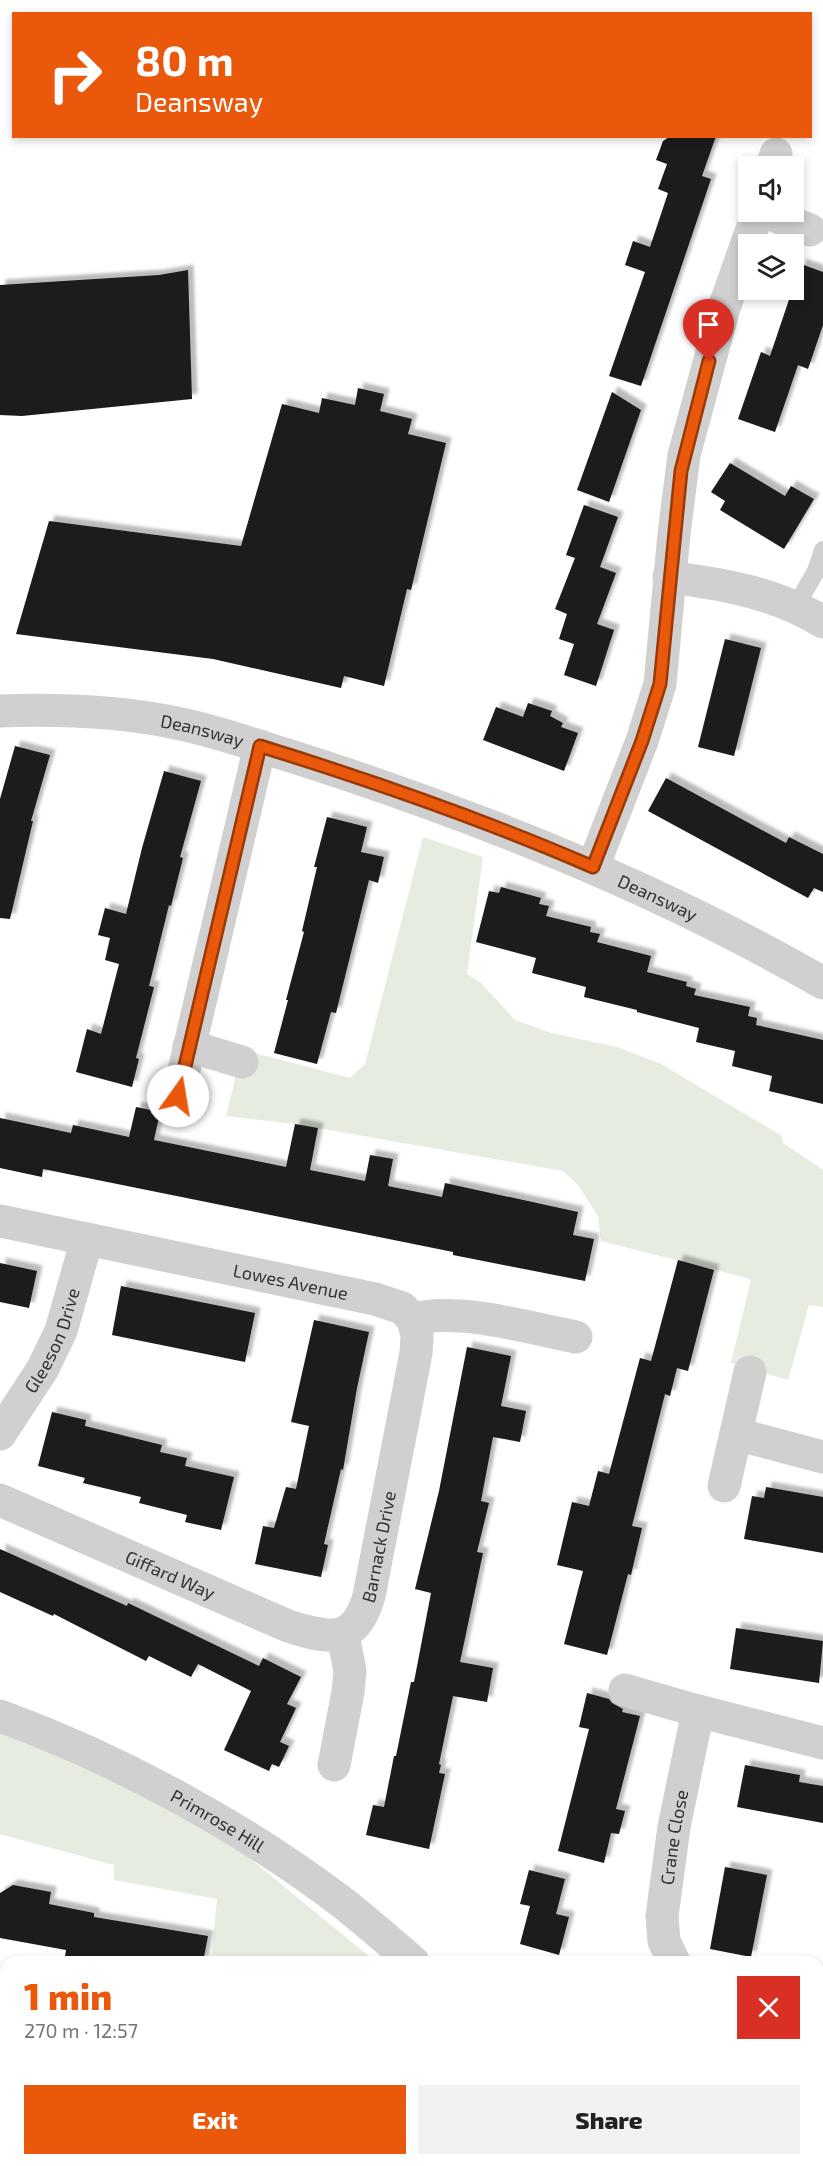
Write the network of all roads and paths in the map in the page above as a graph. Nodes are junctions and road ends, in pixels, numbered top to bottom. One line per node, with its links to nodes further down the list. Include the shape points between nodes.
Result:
1 (754, 222): 5 (street, via 723,308 684,455)
2 (790, 222): 3 (street)
3 (810, 230)
4 (823, 550): 6 (lane)
5 (669, 577): 6 (street, via 730,586); 9 (street, via 660,684)
6 (810, 614)
7 (0, 711): 8 (street, Deansway, via 96,711 197,728)
8 (260, 746): 9 (street, Deansway, via 500,828); 11 (street)
9 (593, 867): 10 (street, Deansway, via 713,923)
10 (823, 983)
11 (189, 1046): 12 (street); 13 (street)
12 (242, 1062)
13 (178, 1096)
14 (0, 1221): 15 (street, Lowes Avenue)
15 (87, 1239): 16 (street, Lowes Avenue, via 375,1299 402,1308); 19 (street, Gleeson Drive, via 61,1331 42,1370)
16 (413, 1319): 17 (street, via 439,1314 463,1316); 24 (street, Barnack Drive, via 416,1353 369,1596 357,1623)
17 (576, 1337)
18 (750, 1372): 20 (street)
19 (0, 1434)
20 (736, 1434): 21 (street); 22 (street)
21 (823, 1456)
22 (724, 1486)
23 (0, 1500): 24 (street, Giffard Way, via 288,1626 315,1635)
24 (343, 1635): 29 (street, via 350,1671)
25 (625, 1690): 26 (street)
26 (698, 1711): 28 (street); 31 (street, Crane Close, via 674,1827 662,1916 664,1941)
27 (0, 1716): 30 (street, Primrose Hill, via 143,1778 228,1827 344,1904)
28 (823, 1743)
29 (334, 1765)
30 (406, 1956)
31 (671, 1956)

